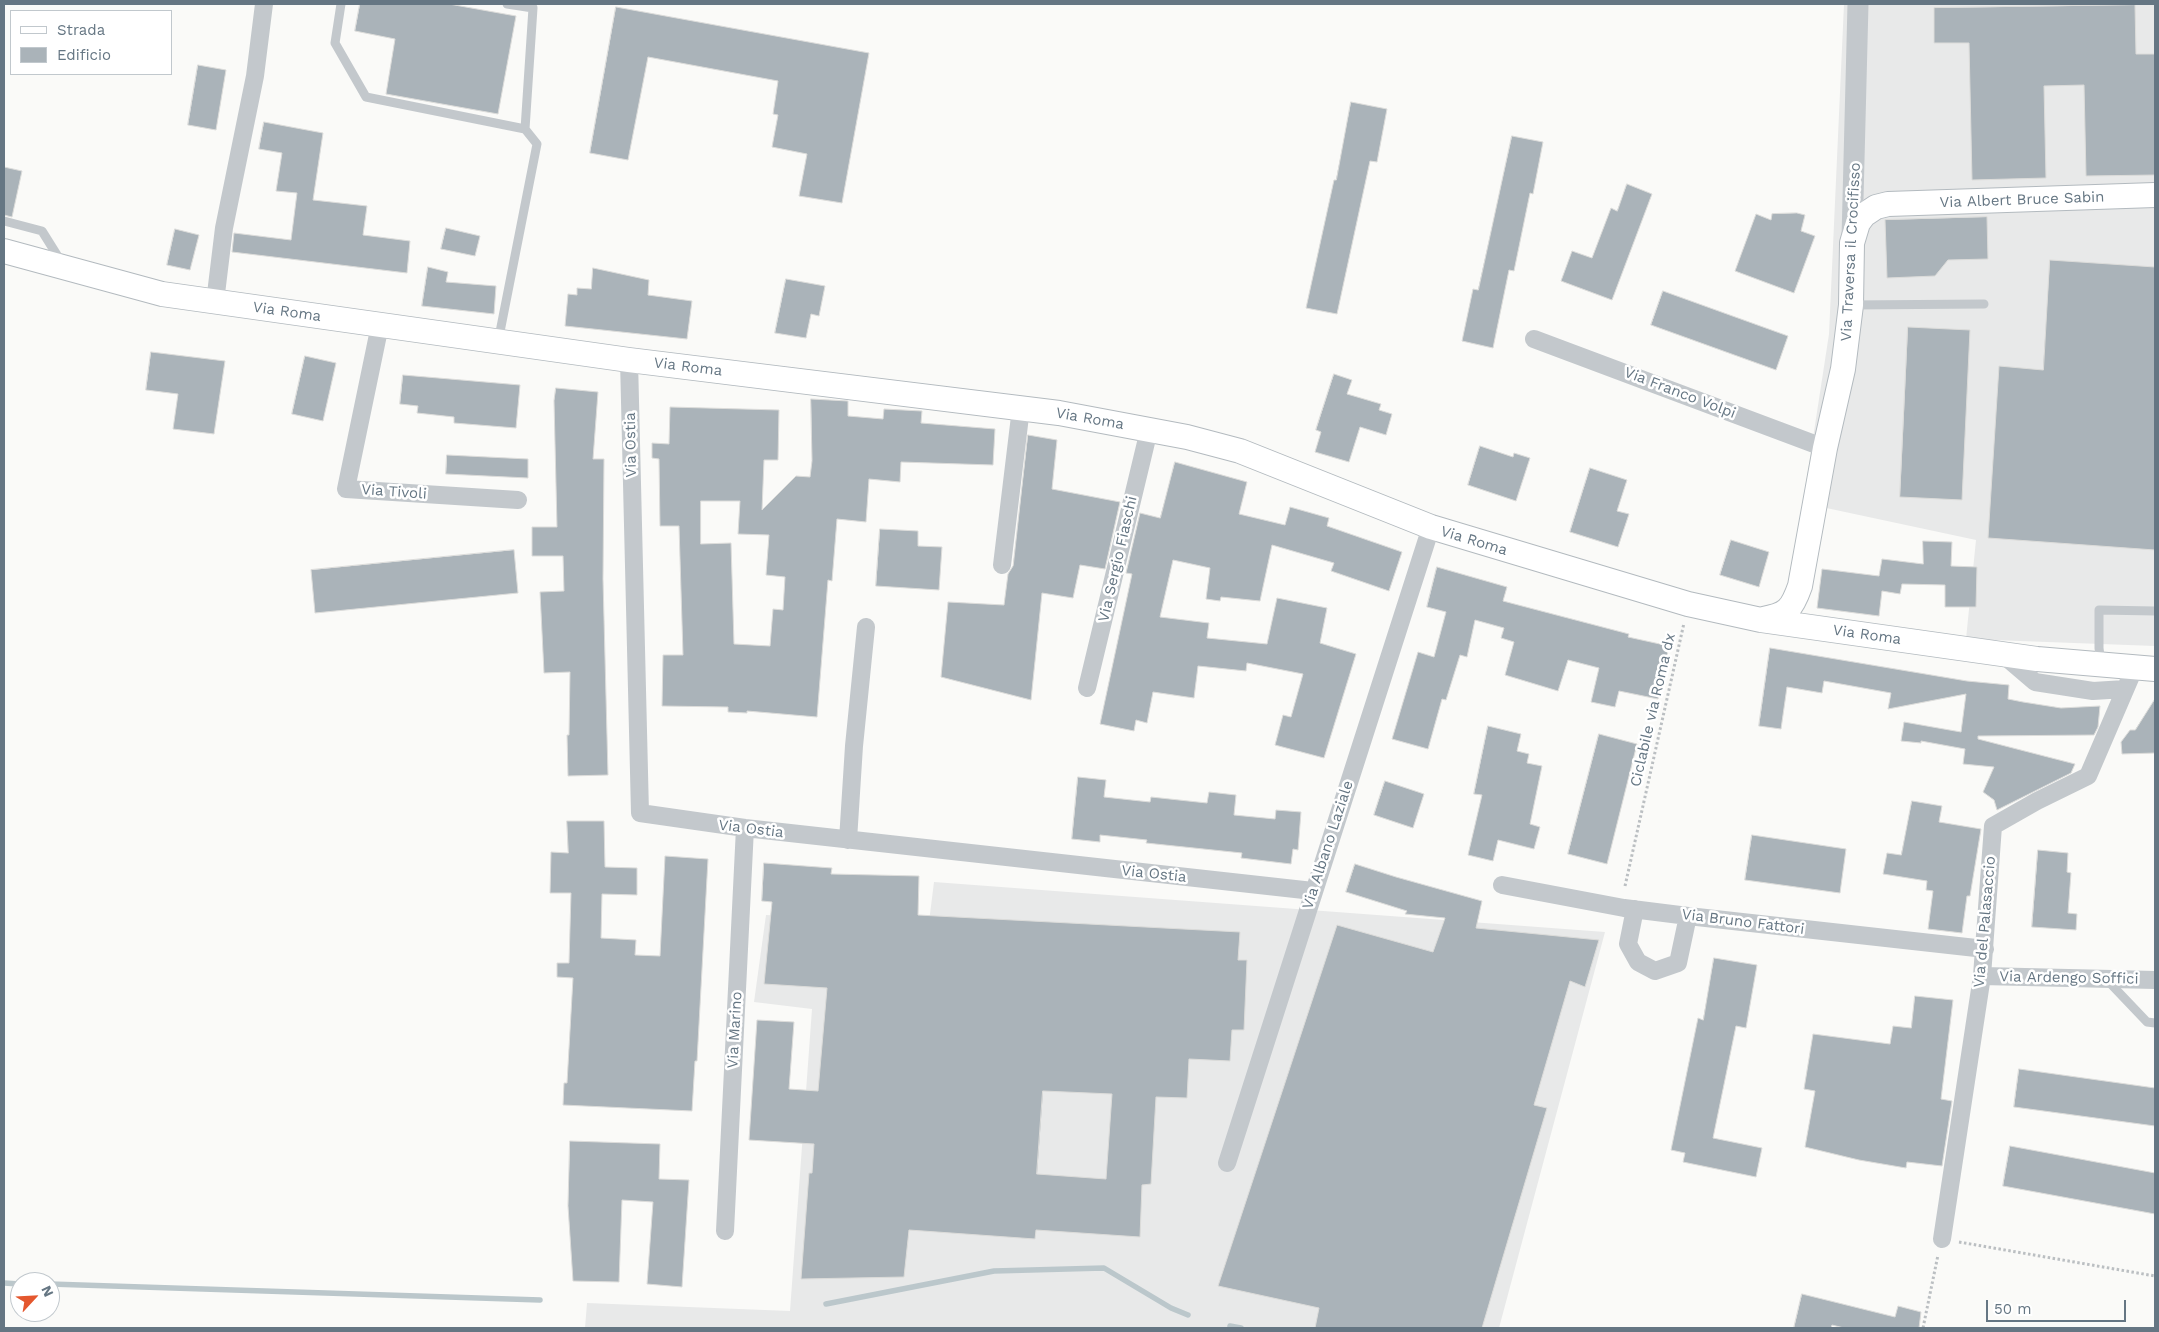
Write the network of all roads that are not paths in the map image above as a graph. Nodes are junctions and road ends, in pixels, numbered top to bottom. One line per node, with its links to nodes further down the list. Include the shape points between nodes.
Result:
1 (264, 4): 13 (street, via 255,76 224,228)
2 (341, 4): 5 (lane, via 335,43 366,97)
3 (507, 4): 5 (lane, via 533,8)
4 (1858, 4): 6 (street, Via Traversa il Crocifisso)
5 (524, 129): 18 (lane, via 536,144)
6 (1855, 162): 8 (street, Via Albert Bruce Sabin, via 1859,182 1866,194 1875,202); 10 (street, Via Traversa il Crocifisso)
7 (2155, 195): 8 (main road, Via Albert Bruce Sabin)
8 (1888, 204): 10 (main road, Via Albert Bruce Sabin, via 1864,215)
9 (4, 221): 12 (lane, via 42,231)
10 (1852, 243): 14 (main road, Via Traversa il Crocifisso)
11 (4, 251): 12 (main road, Via Roma)
12 (65, 267): 13 (main road, Via Roma, via 162,294)
13 (215, 302): 16 (main road, Via Roma)
14 (1851, 304): 15 (lane); 22 (main road, Via Traversa il Crocifisso, via 1844,369)
15 (1984, 304)
16 (380, 325): 18 (main road, Via Roma); 23 (street, Via Tivoli, via 346,489)
17 (1534, 339): 22 (street, Via Franco Volpi)
18 (498, 342): 19 (main road, Via Roma)
19 (629, 360): 20 (main road, Via Roma); 35 (street, Via Ostia, via 640,813)
20 (1021, 408): 21 (main road, Via Roma); 25 (street)
21 (1148, 430): 24 (main road, Via Roma, via 1240,451); 34 (street, Via Sergio Fiaschi)
22 (1825, 448): 26 (main road, Via Traversa il Crocifisso)
23 (518, 500)
24 (1431, 527): 28 (main road, Via Roma, via 1688,604); 38 (street, Via Albano Laziale)
25 (1002, 565)
26 (1800, 586): 28 (main road, Via Traversa il Crocifisso, via 1794,604 1785,613); 30 (main road, Via Traversa il Crocifisso, via 1812,618)
27 (2155, 612): 32 (lane, via 2099,610)
28 (1761, 620): 30 (main road, Via Roma)
29 (866, 626): 36 (street)
30 (1830, 630): 31 (main road, Via Roma)
31 (2000, 653): 32 (main road, Via Roma); 33 (street, via 2035,682 2093,691)
32 (2101, 664): 33 (main road, Via Roma)
33 (2138, 676): 41 (street, Via del Palasaccio, via 2088,776 1993,826)
34 (1087, 688)
35 (745, 828): 36 (street, Via Ostia); 47 (street, Via Marino)
36 (848, 840): 38 (street, Via Ostia)
37 (1502, 885): 39 (street, Via Bruno Fattori)
38 (1313, 891): 46 (street, Via Albano Laziale)
39 (1634, 909): 40 (street, Via Bruno Fattori); 40 (street, via 1628,944 1638,962 1655,971 1678,963)
40 (1688, 916): 41 (street, Via Bruno Fattori)
41 (1985, 950): 42 (street, Via del Palasaccio)
42 (1982, 976): 43 (street, Via Ardengo Soffici); 48 (street, Via del Palasaccio)
43 (2107, 980): 44 (street, Via Ardengo Soffici); 45 (lane, via 2147,1022)
44 (2155, 980)
45 (2155, 1023)
46 (1227, 1163)
47 (725, 1231)
48 (1942, 1239)

